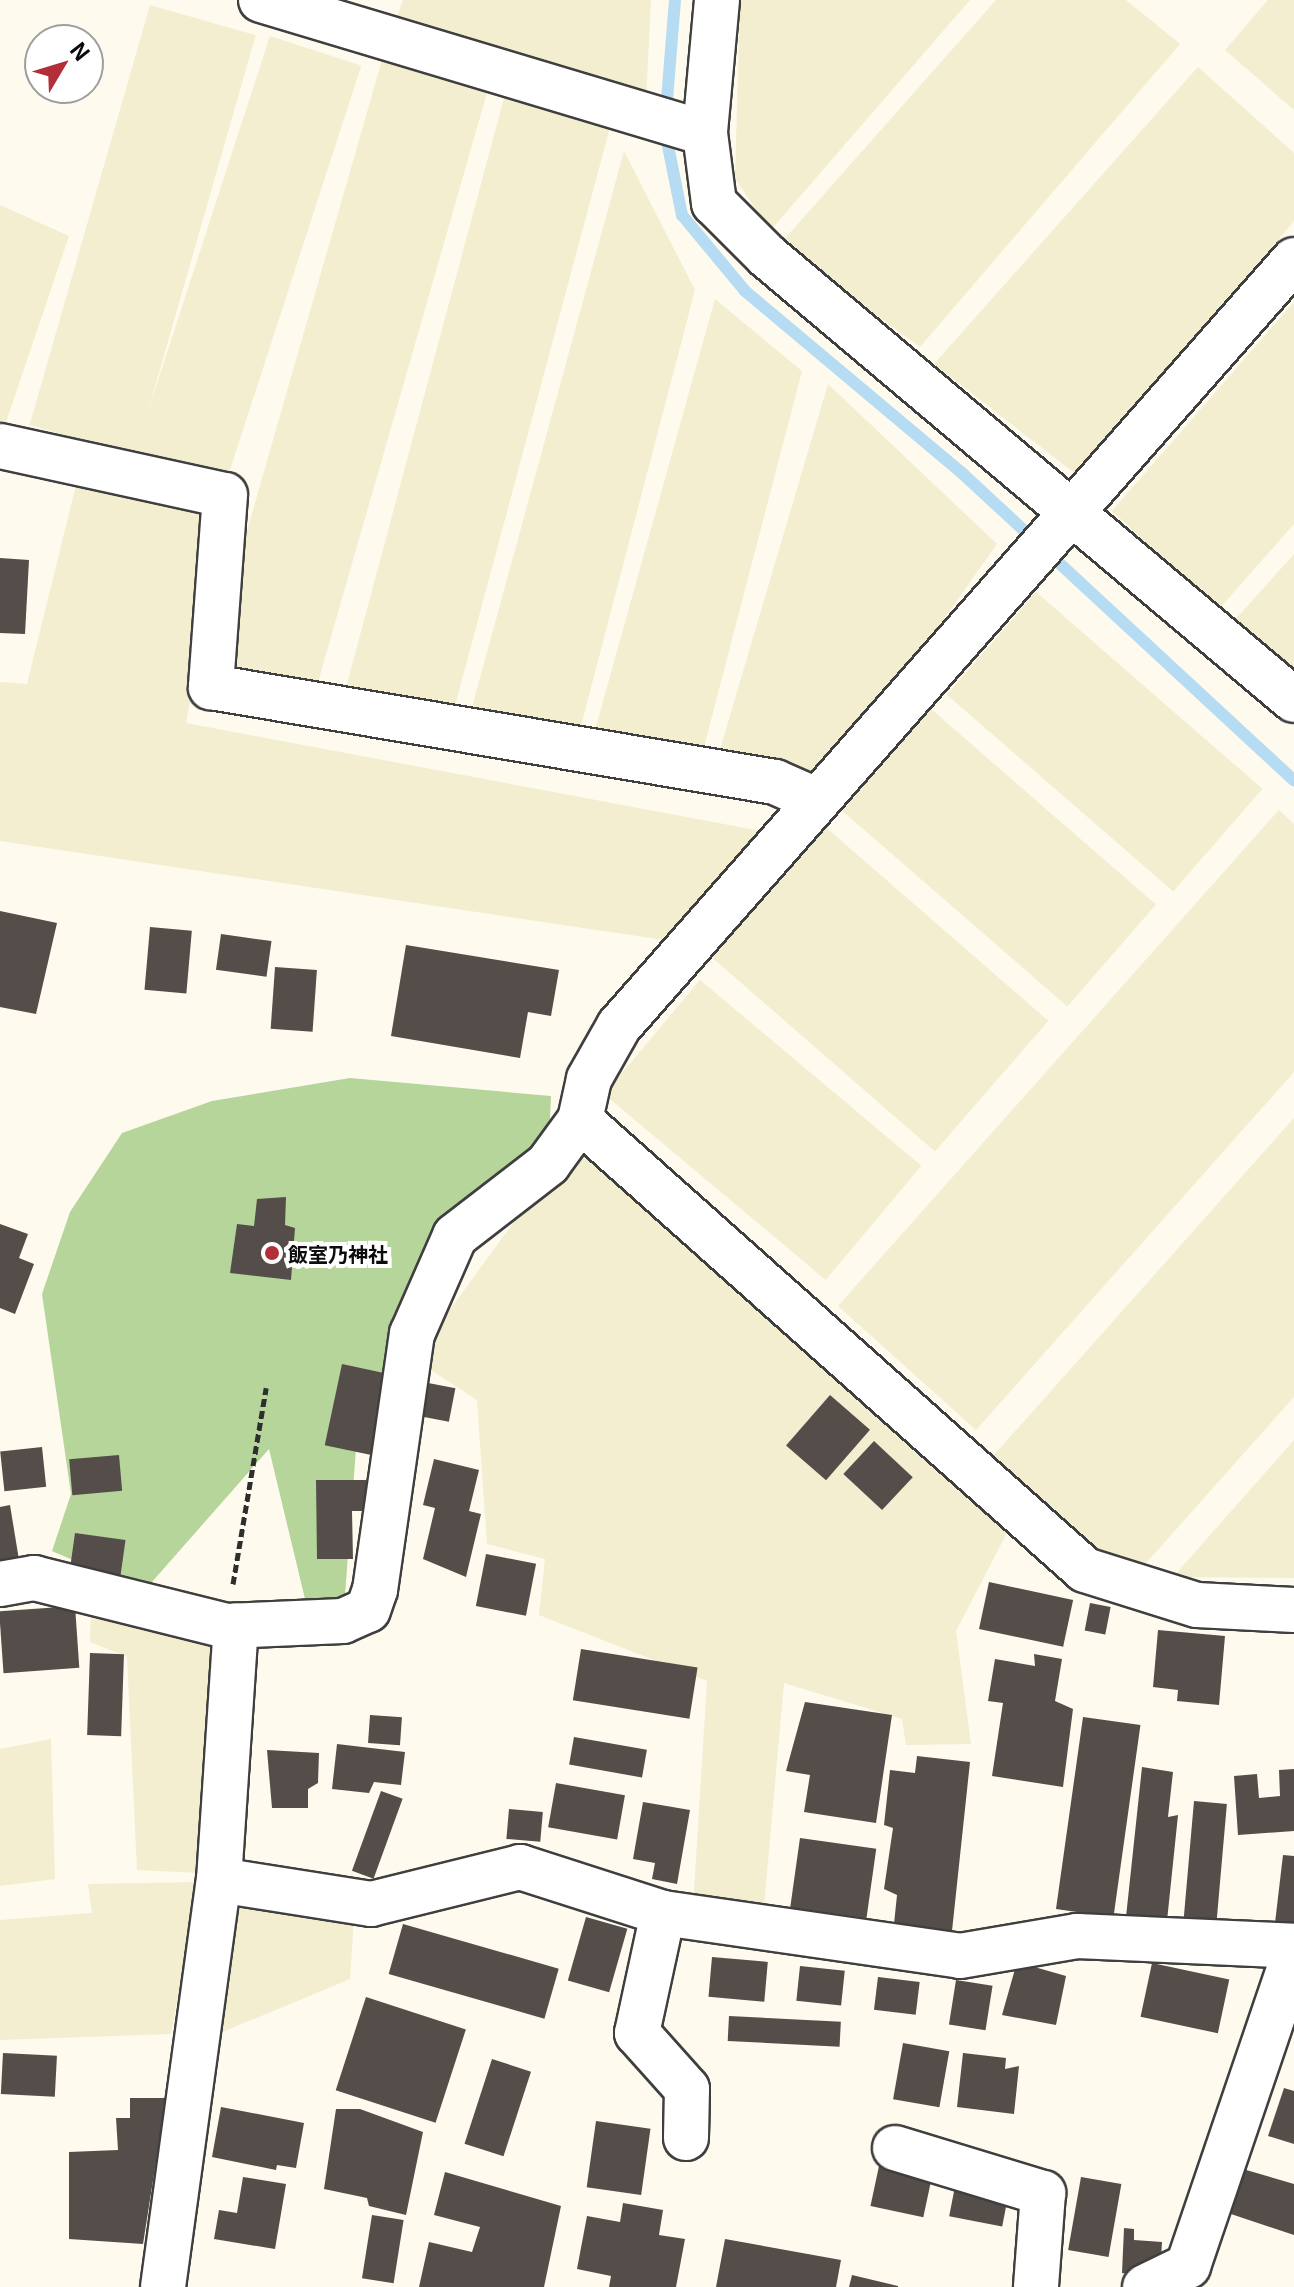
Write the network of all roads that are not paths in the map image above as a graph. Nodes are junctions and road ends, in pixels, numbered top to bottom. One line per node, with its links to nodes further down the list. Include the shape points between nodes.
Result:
1 (261, 0): 3 (street)
2 (717, 0): 3 (street)
3 (698, 131): 6 (street, via 714,203 767,256)
4 (1294, 260): 6 (street)
5 (0, 446): 8 (street, via 225,495 211,687 775,782)
6 (1067, 520): 7 (street); 8 (street)
7 (1294, 700)
8 (816, 800): 9 (street, via 619,1026 589,1079)
9 (580, 1120): 11 (street, via 1085,1570 1197,1605); 12 (street, via 548,1164 455,1236 412,1334 368,1610 343,1621)
10 (0, 1584): 12 (street, via 34,1578)
11 (1294, 1610)
12 (231, 1626): 13 (street)
13 (219, 1880): 14 (street, via 371,1904 520,1867); 19 (street)
14 (663, 1913): 15 (street, via 960,1956 1077,1936); 17 (street, via 637,2033 687,2089)
15 (1294, 1946)
16 (1294, 1954): 21 (street, via 1188,2266)
17 (686, 2138)
18 (895, 2148): 20 (street, via 1043,2193)
19 (163, 2287)
20 (1036, 2287)
21 (1145, 2287)

